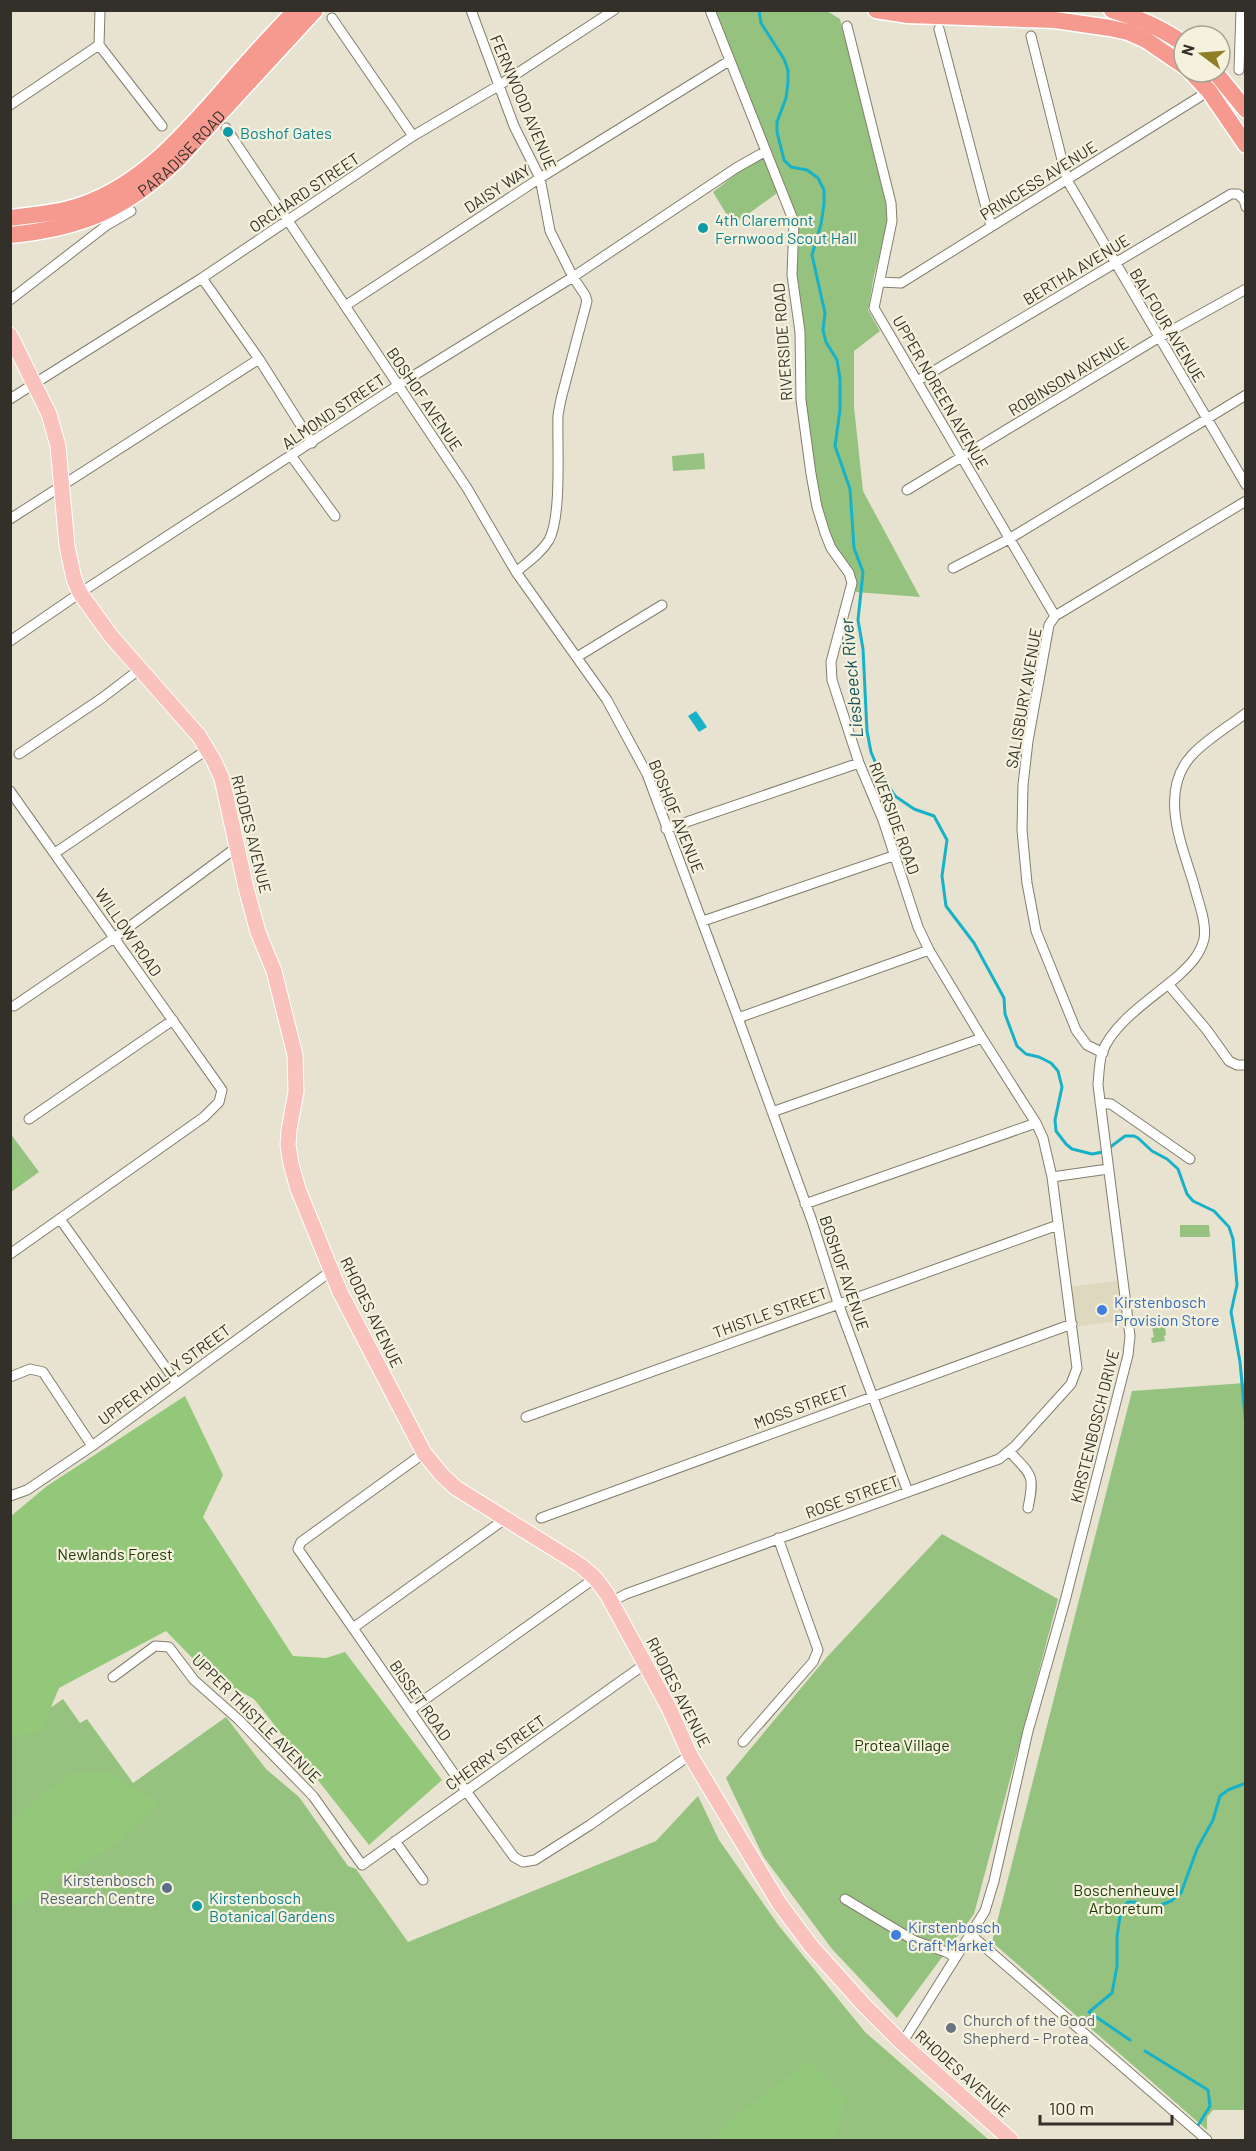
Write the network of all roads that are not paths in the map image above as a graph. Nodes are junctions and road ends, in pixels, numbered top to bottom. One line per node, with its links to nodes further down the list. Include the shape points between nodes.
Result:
1 (100, 10): 16 (street)
2 (296, 10): 35 (highway, PARADISE ROAD, via 142,174 114,191 66,210)
3 (315, 10): 38 (highway, PARADISE ROAD, via 178,159 134,197 70,226)
4 (471, 10): 22 (street, FERNWOOD AVENUE)
5 (614, 10): 22 (street, ORCHARD STREET)
6 (710, 10): 18 (street, RIVERSIDE ROAD)
7 (876, 10): 17 (highway, via 1110,27 1146,40)
8 (1112, 10): 15 (highway, via 1134,16)
9 (1240, 11): 10 (street); 19 (street)
10 (1245, 11)
11 (332, 18): 28 (street)
12 (847, 26): 42 (street, UPPER NOREEN AVENUE, via 891,203 892,221)
13 (939, 29): 37 (street)
14 (1031, 36): 32 (street, BALFOUR AVENUE)
15 (1172, 37)
16 (99, 45): 24 (street); 26 (street)
17 (1172, 58)
18 (729, 61): 30 (street, RIVERSIDE ROAD); 31 (street, DAISY WAY)
19 (1239, 70)
20 (1202, 84): 23 (highway)
21 (1224, 84): 25 (highway)
22 (498, 86): 28 (street, ORCHARD STREET); 31 (street, FERNWOOD AVENUE)
23 (1209, 92): 29 (highway); 32 (street, PRINCESS AVENUE)
24 (11, 103)
25 (1245, 110)
26 (162, 126)
27 (226, 128): 36 (street, BOSHOF AVENUE)
28 (412, 136): 36 (street, ORCHARD STREET)
29 (1245, 145)
30 (766, 151): 40 (street, ALMOND STREET); 76 (street, RIVERSIDE ROAD, via 794,222 792,275 800,332 801,400 817,507 831,548 852,582 830,669)
31 (540, 178): 40 (street, FERNWOOD AVENUE, via 550,231); 45 (street, DAISY WAY)
32 (1067, 180): 37 (street, PRINCESS AVENUE); 39 (street, BALFOUR AVENUE)
33 (1245, 207): 39 (street, BERTHA AVENUE, via 1238,194 1231,194)
34 (131, 211): 44 (street, via 106,225)
35 (10, 218)
36 (287, 221): 41 (street, ORCHARD STREET); 45 (street, BOSHOF AVENUE)
37 (992, 226): 42 (street, PRINCESS AVENUE, via 901,283)
38 (10, 235)
39 (1114, 264): 47 (street, BALFOUR AVENUE); 49 (street, BERTHA AVENUE)
40 (573, 277): 51 (street, ALMOND STREET); 66 (street, FERNWOOD AVENUE, via 587,301 558,415 556,521 543,549)
41 (202, 278): 48 (street); 50 (street, ORCHARD STREET)
42 (880, 282): 49 (street, UPPER NOREEN AVENUE, via 874,308)
43 (1245, 289): 47 (street, ROBINSON AVENUE)
44 (10, 300)
45 (345, 306): 51 (street, BOSHOF AVENUE)
46 (10, 335): 50 (main road, RHODES AVENUE)
47 (1158, 339): 54 (street, BALFOUR AVENUE); 57 (street, ROBINSON AVENUE)
48 (259, 359): 55 (street); 58 (street)
49 (917, 381): 57 (street, UPPER NOREEN AVENUE)
50 (35, 382): 53 (street, ORCHARD STREET); 58 (main road, RHODES AVENUE, via 58,446)
51 (397, 386): 55 (street, ALMOND STREET); 66 (street, BOSHOF AVENUE, via 467,488)
52 (1245, 395): 54 (street)
53 (10, 399)
54 (1206, 418): 59 (street, BALFOUR AVENUE); 64 (street)
55 (312, 443): 56 (street, ALMOND STREET)
56 (292, 456): 62 (street); 67 (street, ALMOND STREET)
57 (962, 458): 60 (street, ROBINSON AVENUE); 64 (street, UPPER NOREEN AVENUE)
58 (63, 484): 63 (street); 67 (main road, RHODES AVENUE, via 67,546)
59 (1245, 485)
60 (907, 490)
61 (1245, 501): 69 (street)
62 (335, 516)
63 (10, 519)
64 (1009, 539): 65 (street); 69 (street, UPPER NOREEN AVENUE)
65 (953, 568)
66 (516, 572): 71 (street, BOSHOF AVENUE)
67 (80, 593): 70 (street, ALMOND STREET); 72 (main road, RHODES AVENUE)
68 (662, 605): 71 (street)
69 (1055, 616): 90 (street, SALISBURY AVENUE, via 1049,625 1023,785 1027,883 1036,931 1076,1030 1087,1045)
70 (10, 641)
71 (577, 657): 78 (street, BOSHOF AVENUE, via 607,700 647,774)
72 (140, 669): 74 (main road, RHODES AVENUE); 75 (street)
73 (1245, 713): 85 (street, KIRSTENBOSCH DRIVE, via 1193,754 1179,775 1174,818 1199,905 1204,939 1199,953)
74 (208, 749): 79 (main road, RHODES AVENUE, via 222,779); 80 (street)
75 (19, 754)
76 (859, 763): 78 (street); 81 (street, RIVERSIDE ROAD)
77 (10, 792): 80 (street, WILLOW ROAD)
78 (666, 829): 82 (street, BOSHOF AVENUE)
79 (237, 847): 83 (street); 103 (main road, RHODES AVENUE, via 295,1055 296,1092 289,1130 291,1164)
80 (55, 853): 83 (street, WILLOW ROAD)
81 (893, 856): 82 (street); 84 (street, RIVERSIDE ROAD)
82 (703, 921): 87 (street, BOSHOF AVENUE)
83 (114, 938): 86 (street); 88 (street, WILLOW ROAD)
84 (929, 950): 87 (street); 89 (street, RIVERSIDE ROAD)
85 (1168, 984): 90 (street, KIRSTENBOSCH DRIVE, via 1118,1028); 91 (street, via 1229,1061)
86 (14, 1006)
87 (738, 1018): 93 (street, BOSHOF AVENUE)
88 (173, 1020): 94 (street); 100 (street, WILLOW ROAD, via 222,1090 219,1102 215,1109)
89 (982, 1038): 93 (street); 95 (street, RIVERSIDE ROAD)
90 (1102, 1053): 92 (street, KIRSTENBOSCH DRIVE)
91 (1245, 1065)
92 (1100, 1103): 96 (street, via 1111,1104); 97 (street, KIRSTENBOSCH DRIVE)
93 (772, 1113): 99 (street, BOSHOF AVENUE)
94 (29, 1119)
95 (1036, 1123): 98 (street, RIVERSIDE ROAD); 99 (street)
96 (1190, 1158)
97 (1107, 1166): 98 (street); 133 (street, KIRSTENBOSCH DRIVE, via 1130,1336 1128,1355 1028,1731 994,1881 985,1911)
98 (1052, 1177): 101 (street, RIVERSIDE ROAD)
99 (805, 1204): 104 (street, BOSHOF AVENUE)
100 (60, 1219): 102 (street); 108 (street)
101 (1058, 1225): 104 (street, THISTLE STREET); 105 (street, RIVERSIDE ROAD)
102 (10, 1254)
103 (331, 1271): 108 (street, UPPER HOLLY STREET); 113 (main road, RHODES AVENUE)
104 (838, 1303): 109 (street, BOSHOF AVENUE); 110 (street, THISTLE STREET)
105 (1072, 1324): 107 (street, RIVERSIDE ROAD); 109 (street, MOSS STREET)
106 (10, 1377): 111 (street, via 30,1369 43,1372)
107 (1075, 1378): 112 (street, ROSE STREET)
108 (176, 1382): 111 (street, UPPER HOLLY STREET)
109 (873, 1396): 114 (street, BOSHOF AVENUE); 117 (street, MOSS STREET)
110 (526, 1417)
111 (92, 1446): 115 (street, UPPER HOLLY STREET, via 27,1490)
112 (1009, 1451): 114 (street, ROSE STREET, via 995,1461); 116 (street, via 1031,1476)
113 (424, 1453): 118 (main road, RHODES AVENUE, via 456,1488); 122 (street, BISSET ROAD, via 301,1542 298,1552)
114 (908, 1492): 119 (street, ROSE STREET)
115 (10, 1496)
116 (1028, 1508)
117 (541, 1518)
118 (506, 1519): 120 (main road, RHODES AVENUE); 122 (street)
119 (778, 1538): 121 (street, ROSE STREET); 126 (street, via 818,1650 813,1662)
120 (595, 1578): 121 (main road, RHODES AVENUE); 125 (street)
121 (612, 1602): 123 (main road, RHODES AVENUE)
122 (353, 1628): 125 (street, BISSET ROAD)
123 (645, 1664): 127 (main road, RHODES AVENUE); 128 (street, CHERRY STREET)
124 (113, 1677): 130 (street, UPPER THISTLE AVENUE, via 155,1646 169,1647 194,1680 313,1796)
125 (410, 1710): 128 (street, BISSET ROAD)
126 (743, 1742)
127 (690, 1755): 128 (street, BISSET ROAD, via 536,1860 523,1862 514,1857); 135 (main road, RHODES AVENUE, via 779,1903 811,1946)
128 (466, 1791): 129 (street, CHERRY STREET)
129 (395, 1841): 130 (street, CHERRY STREET); 131 (street)
130 (362, 1865)
131 (423, 1880)
132 (845, 1899): 134 (street, via 915,1941)
133 (971, 1935): 134 (street, KIRSTENBOSCH DRIVE); 137 (street)
134 (955, 1957): 135 (street, KIRSTENBOSCH DRIVE)
135 (902, 2043): 136 (main road, RHODES AVENUE)
136 (1011, 2140)
137 (1207, 2140)

